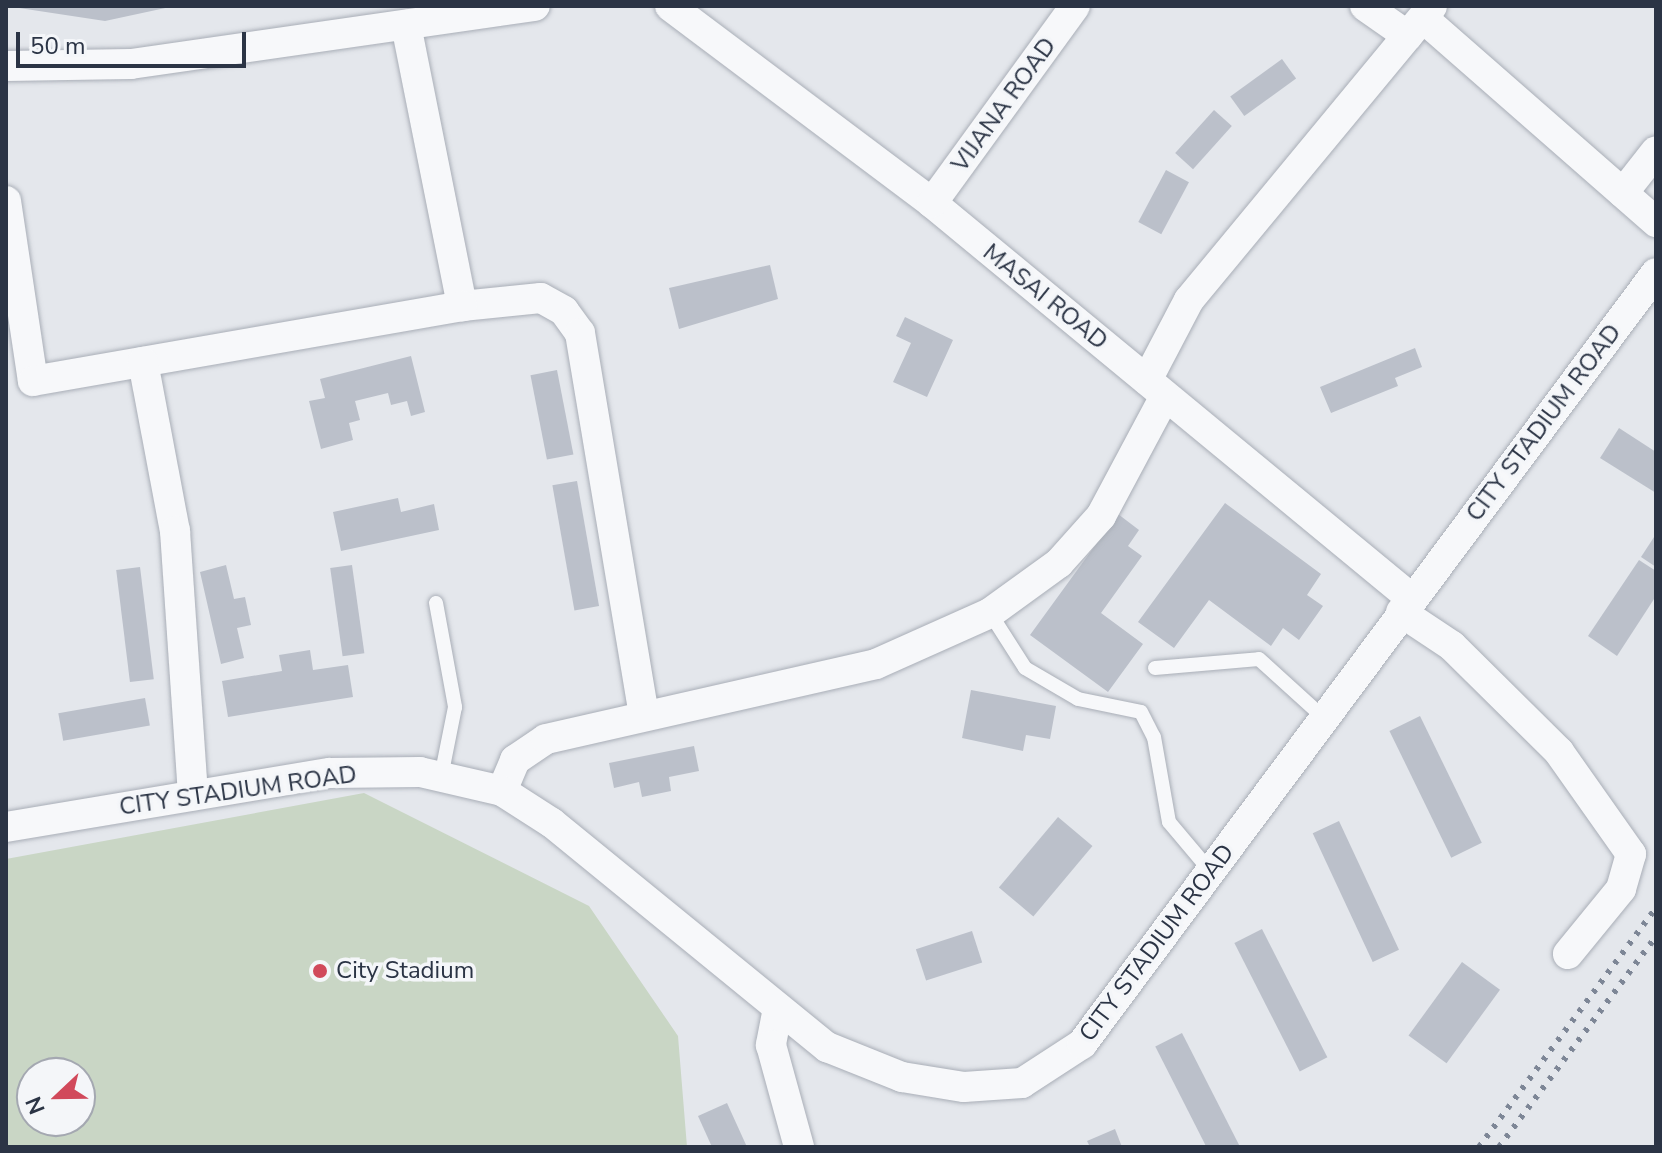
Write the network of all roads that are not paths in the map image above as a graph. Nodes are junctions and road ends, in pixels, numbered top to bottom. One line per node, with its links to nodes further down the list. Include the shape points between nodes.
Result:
1 (535, 6): 6 (street)
2 (670, 6): 11 (street, MASAI ROAD)
3 (1075, 6): 11 (street, VIJANA ROAD)
4 (1365, 6): 5 (street)
5 (1421, 20): 9 (street); 17 (street, via 1189,300)
6 (406, 25): 7 (street, via 131,64); 14 (street)
7 (6, 66)
8 (1656, 151): 9 (street)
9 (1623, 193): 12 (street)
10 (6, 201): 16 (street)
11 (932, 203): 17 (street, MASAI ROAD)
12 (1656, 222)
13 (1656, 273): 19 (street, CITY STADIUM ROAD)
14 (462, 306): 15 (street); 22 (street, via 541,298 564,311 580,333)
15 (143, 362): 16 (street); 26 (street, via 178,562)
16 (20, 384)
17 (1156, 388): 19 (street, MASAI ROAD); 20 (street, via 1101,516 1059,563)
18 (436, 603): 24 (lane, via 455,707)
19 (1406, 605): 23 (street, CITY STADIUM ROAD); 29 (street, MASAI ROAD, via 1559,752 1631,854 1621,889)
20 (990, 613): 22 (street, via 876,664); 28 (lane, via 1034,674 1078,699 1141,712 1154,737 1169,822)
21 (1155, 668): 23 (lane, via 1259,659)
22 (644, 715): 25 (street, via 528,747)
23 (1324, 718): 28 (street, CITY STADIUM ROAD)
24 (441, 777): 25 (street, CITY STADIUM ROAD); 26 (street, CITY STADIUM ROAD, via 330,773)
25 (502, 791): 30 (street, CITY STADIUM ROAD, via 552,823)
26 (193, 795): 27 (street, CITY STADIUM ROAD)
27 (6, 827)
28 (1212, 873): 30 (street, CITY STADIUM ROAD, via 1082,1044 1022,1083 964,1087 902,1077 827,1047)
29 (1568, 954)
30 (778, 1008): 31 (street, via 771,1045)
31 (799, 1147)

